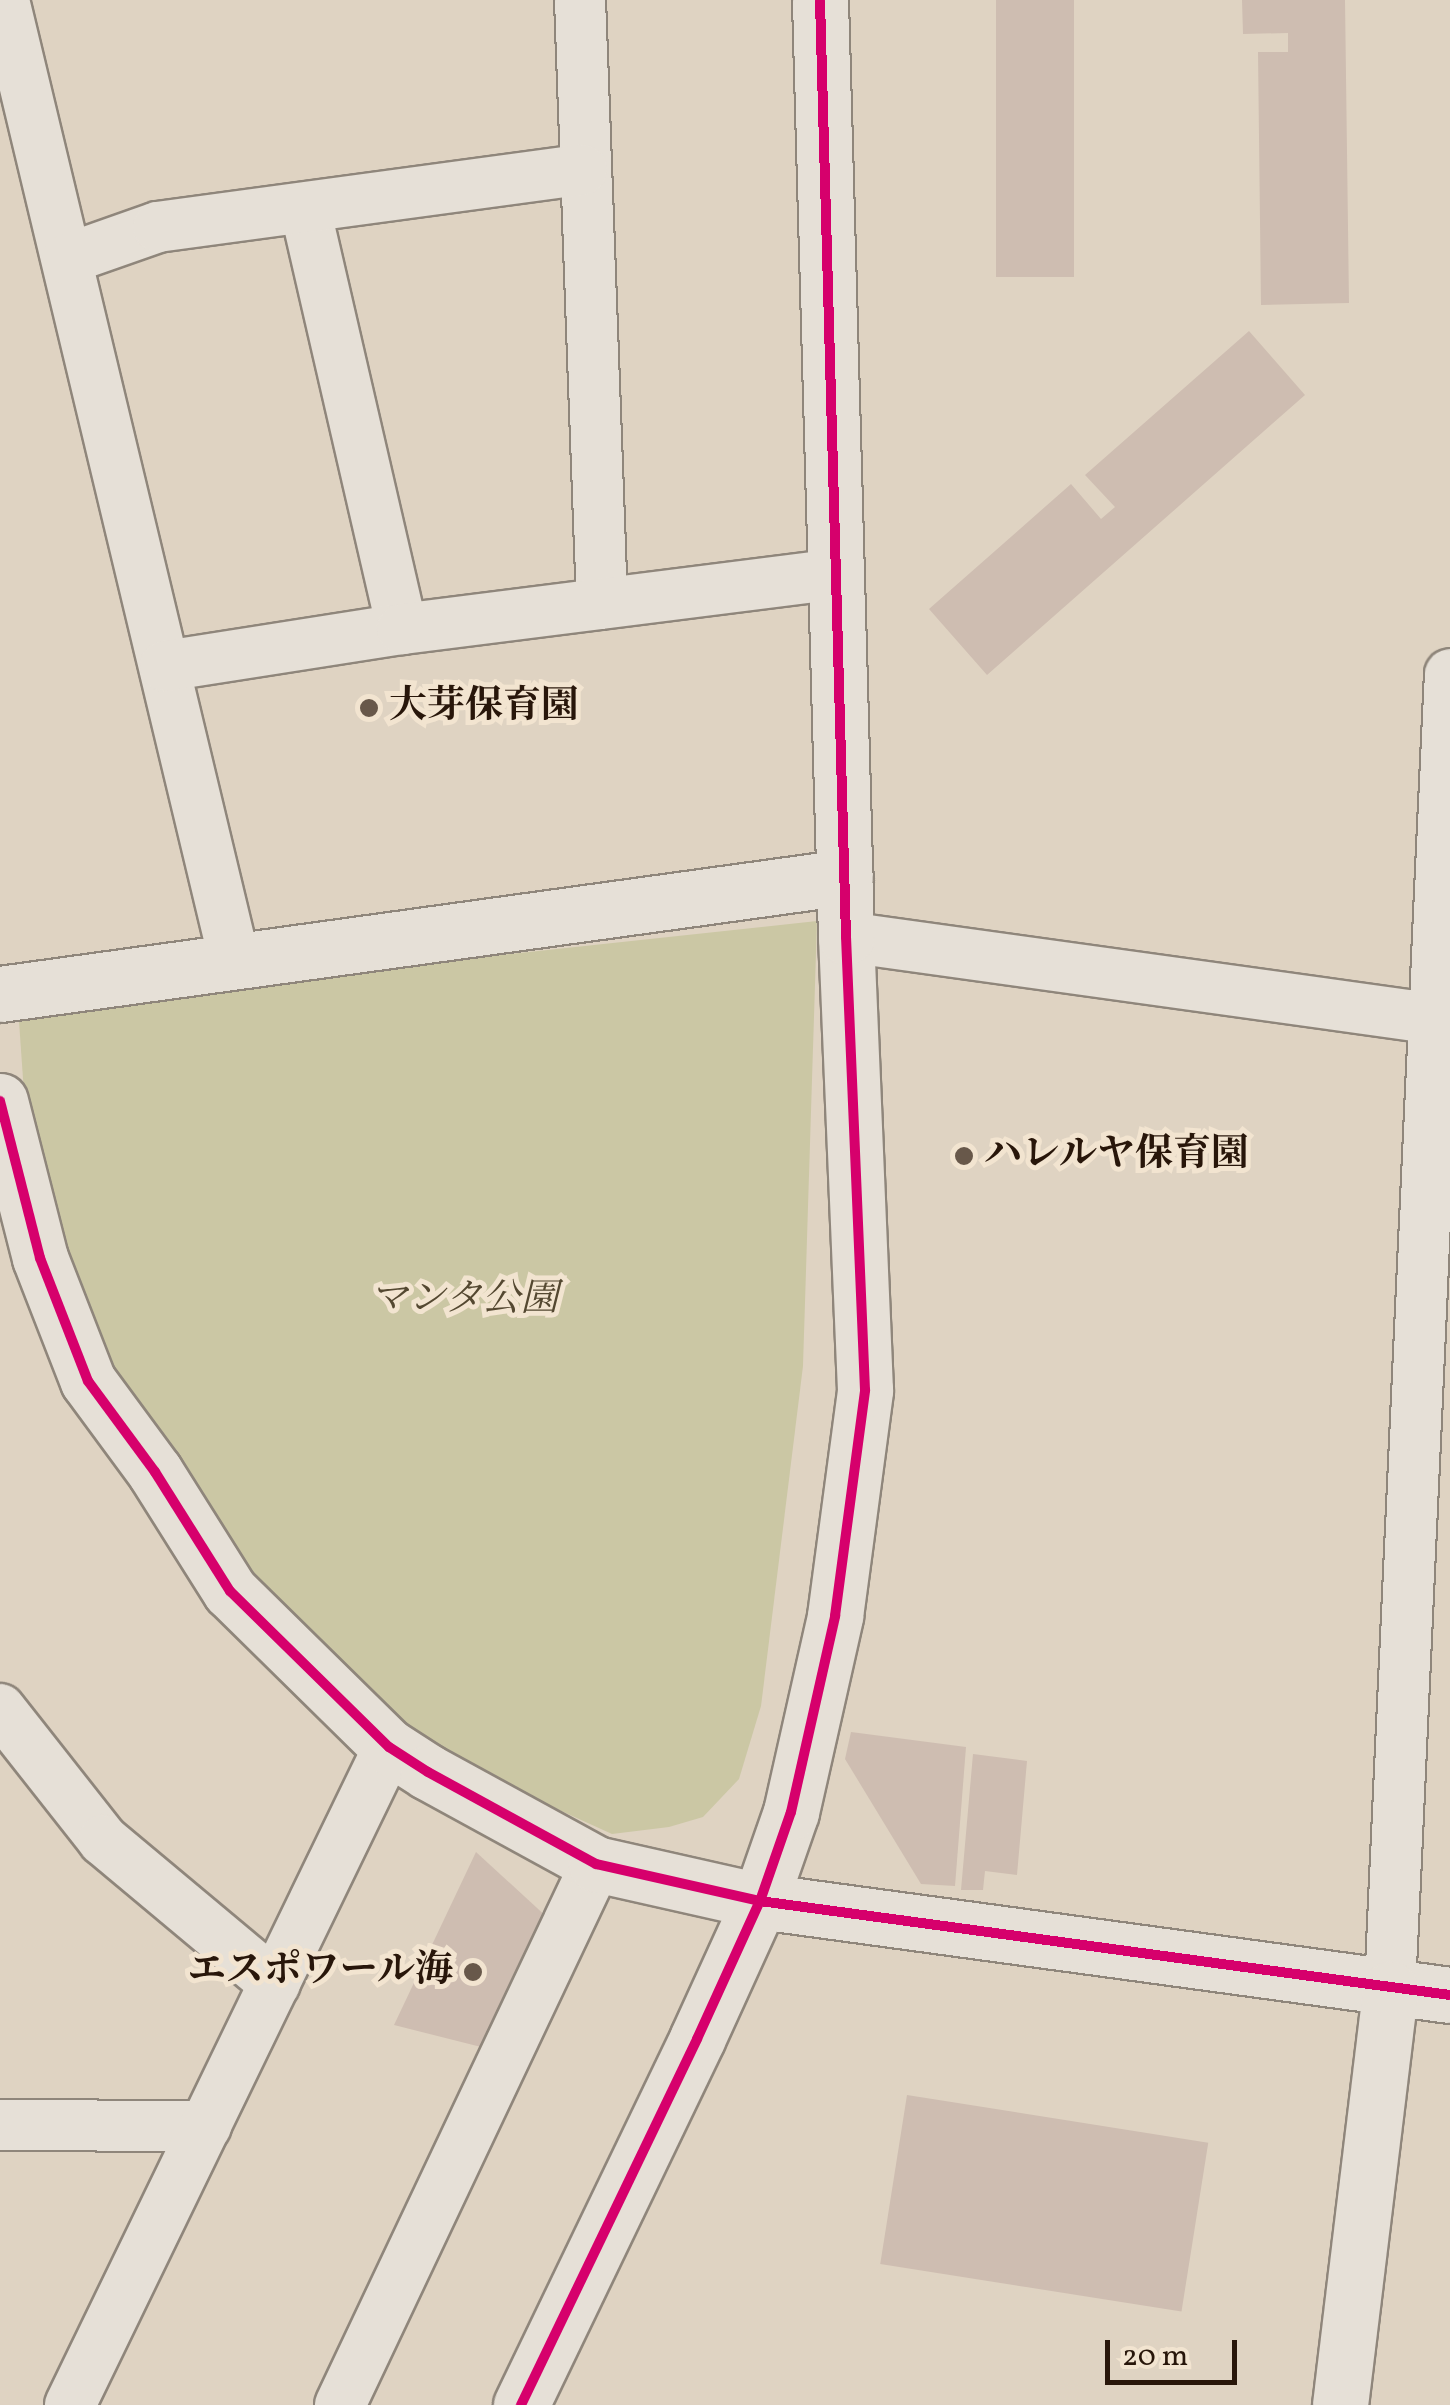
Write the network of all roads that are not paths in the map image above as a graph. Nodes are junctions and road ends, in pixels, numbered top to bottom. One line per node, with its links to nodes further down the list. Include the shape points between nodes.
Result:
1 (4, 0): 6 (street)
2 (580, 0): 4 (street)
3 (820, 0): 7 (street)
4 (582, 170): 5 (street); 8 (street)
5 (305, 208): 6 (street, via 158,227); 9 (street)
6 (66, 259): 10 (street)
7 (838, 574): 8 (street); 12 (street)
8 (602, 604): 9 (street)
9 (402, 628): 10 (street)
10 (165, 666): 14 (street)
11 (1450, 674): 16 (street)
12 (845, 878): 13 (street); 14 (street)
13 (846, 937): 16 (street); 21 (street, via 865,1390 835,1616 790,1812)
14 (236, 963): 15 (street)
15 (0, 994)
16 (1443, 1018): 23 (street)
17 (0, 1101): 19 (street, via 40,1258 88,1380 230,1591)
18 (0, 1709): 22 (street, via 103,1840)
19 (389, 1747): 20 (street); 22 (street)
20 (596, 1864): 21 (street); 28 (street)
21 (760, 1902): 23 (street); 29 (street)
22 (274, 1984): 26 (street)
23 (1390, 1989): 24 (street); 30 (street)
24 (1450, 1995)
25 (0, 2125): 26 (street)
26 (206, 2126): 27 (street)
27 (70, 2405)
28 (340, 2405)
29 (521, 2405)
30 (1340, 2405)

